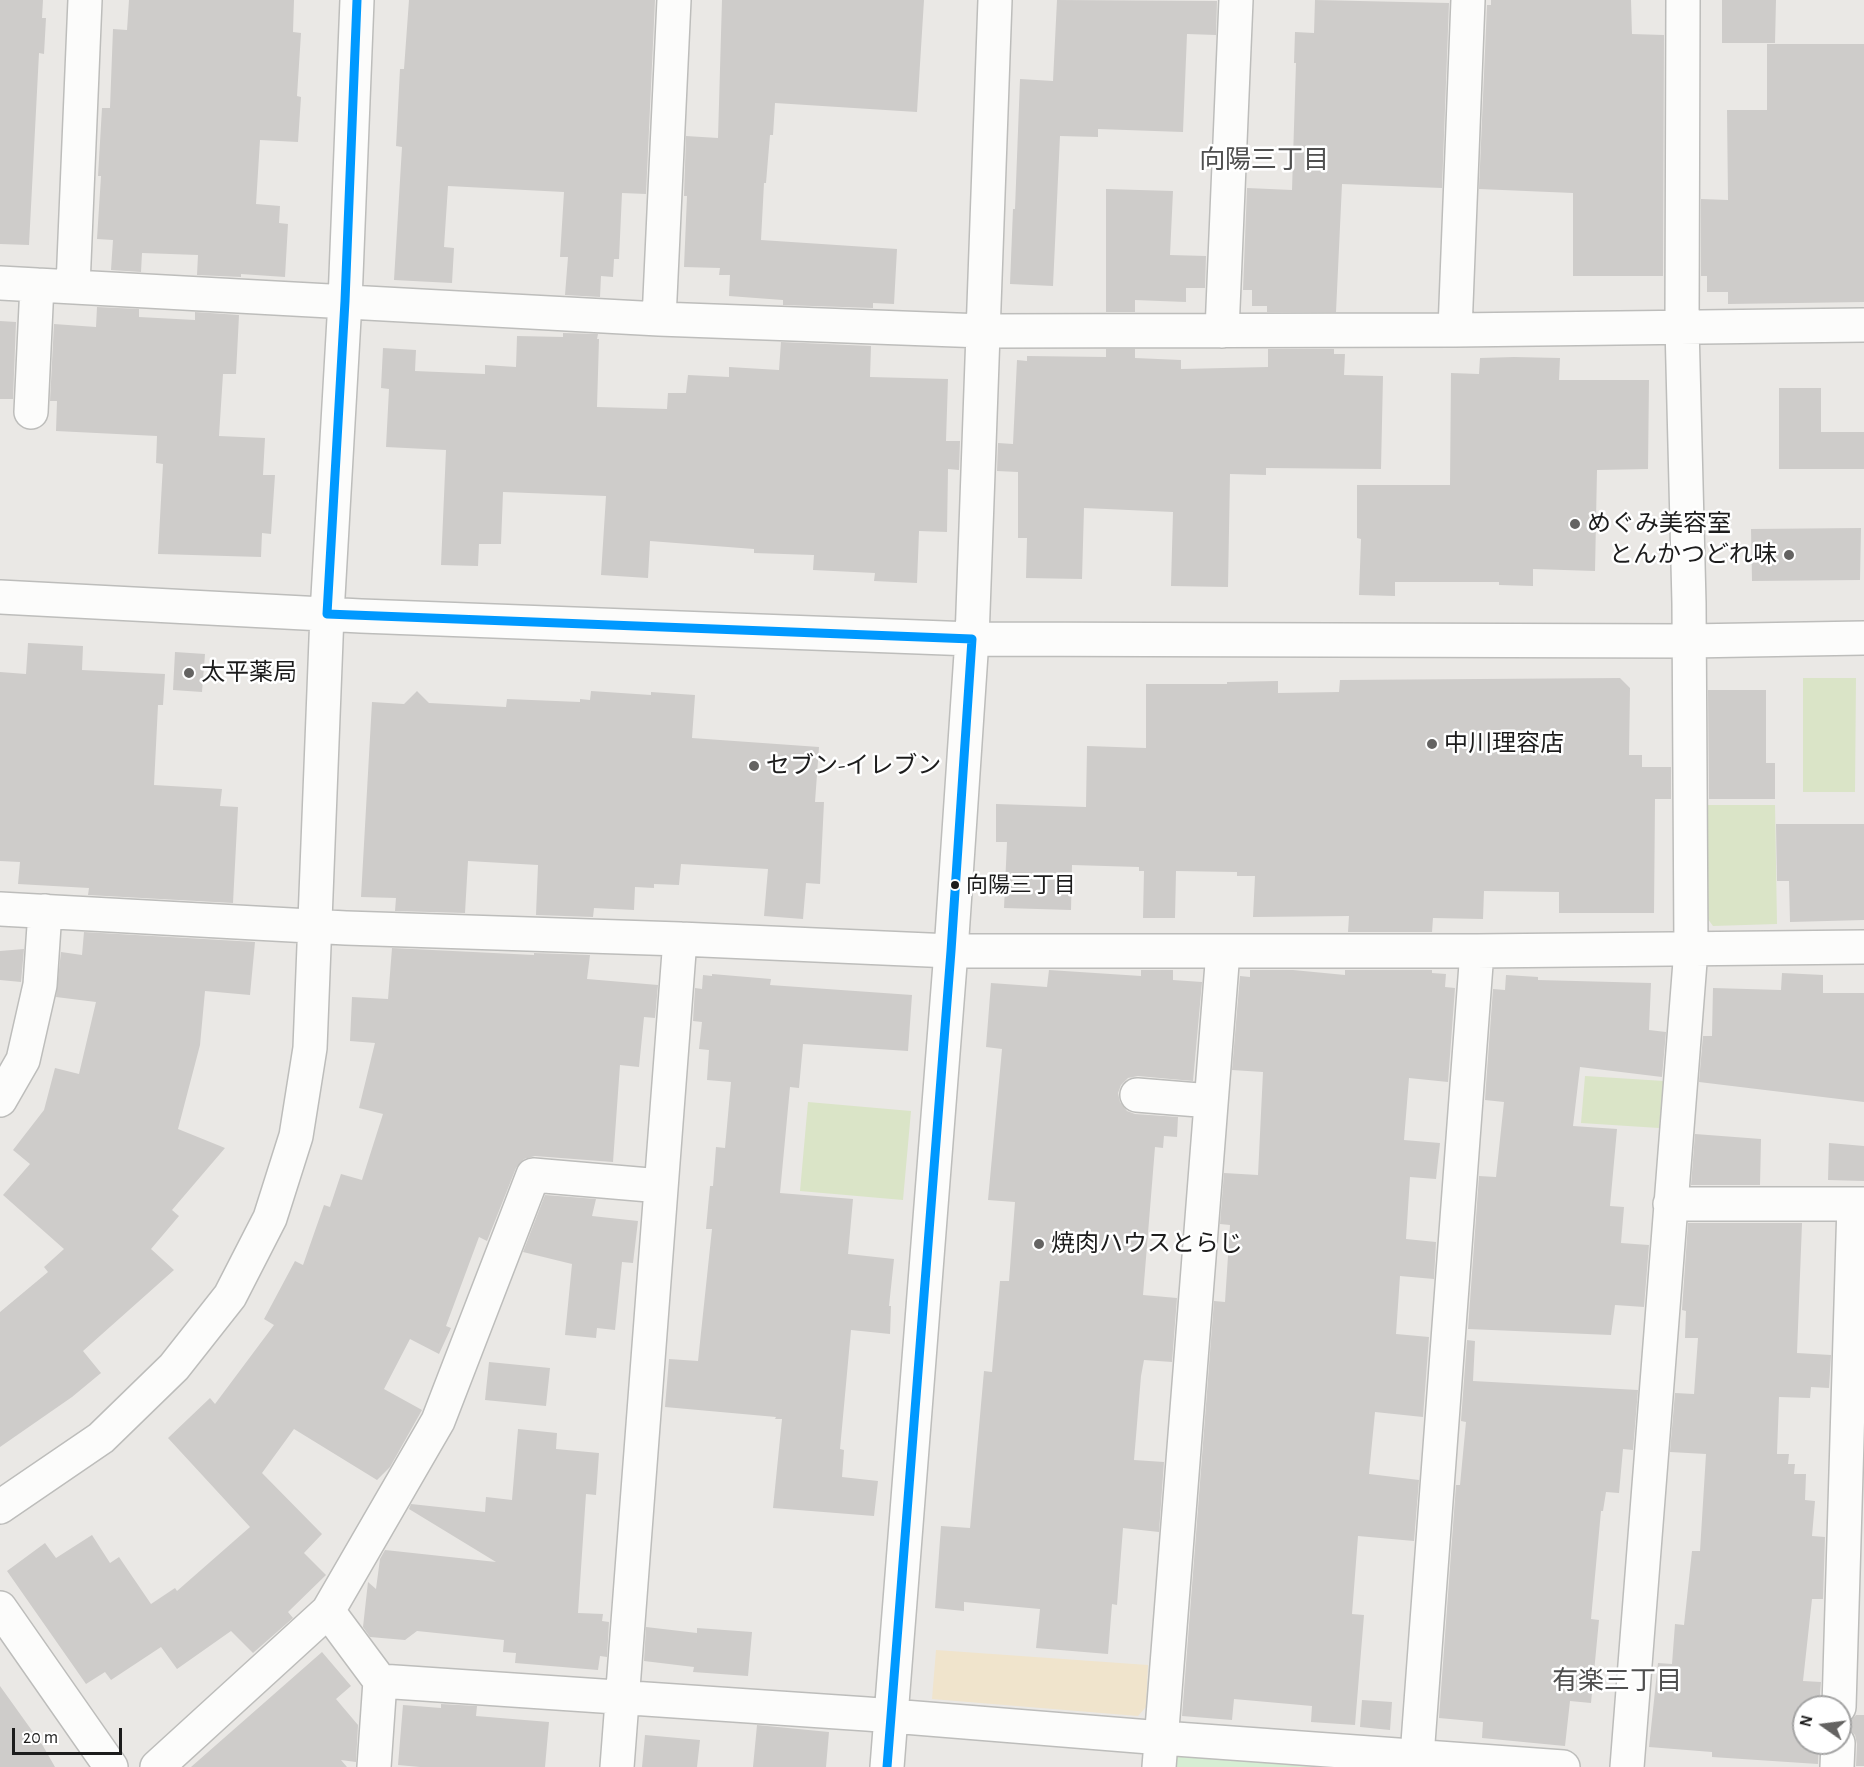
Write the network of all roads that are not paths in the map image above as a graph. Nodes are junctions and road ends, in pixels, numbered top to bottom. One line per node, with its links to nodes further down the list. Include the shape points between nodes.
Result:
1 (86, 0): 10 (street)
2 (357, 0): 11 (street)
3 (674, 0): 12 (street)
4 (996, 0): 17 (street)
5 (1236, 0): 16 (street)
6 (1468, 0): 15 (street)
7 (1683, 0): 14 (street)
8 (0, 283): 9 (street)
9 (37, 285): 10 (street); 18 (street)
10 (73, 286): 11 (street)
11 (345, 301): 12 (street); 20 (street)
12 (659, 319): 17 (street)
13 (1864, 325): 14 (street)
14 (1682, 326): 15 (street); 23 (street)
15 (1455, 330): 16 (street)
16 (1222, 331): 17 (street)
17 (983, 332): 22 (street)
18 (31, 412)
19 (0, 597): 20 (street)
20 (327, 614): 22 (street); 26 (street)
21 (1864, 638): 23 (street)
22 (972, 639): 23 (street); 30 (street)
23 (1689, 641): 29 (street)
24 (0, 909): 25 (street)
25 (45, 911): 26 (street); 34 (street, via 40,985 24,1059)
26 (315, 926): 27 (street); 39 (street, via 310,1048 296,1136 270,1218 230,1296 174,1367 101,1438)
27 (680, 939): 30 (street); 36 (street)
28 (1864, 947): 29 (street)
29 (1691, 949): 32 (street); 37 (street)
30 (951, 951): 31 (street); 45 (street)
31 (1223, 951): 32 (street); 35 (street)
32 (1477, 951): 47 (street)
33 (1137, 1095): 35 (street)
34 (0, 1100)
35 (1211, 1101): 46 (street)
36 (661, 1186): 41 (street, via 533,1175 438,1421); 44 (street)
37 (1670, 1204): 38 (street); 54 (street)
38 (1859, 1204): 43 (street)
39 (0, 1507)
40 (0, 1608): 48 (street)
41 (328, 1611): 42 (street); 49 (street)
42 (380, 1680): 44 (street); 50 (street)
43 (1839, 1695)
44 (622, 1697): 45 (street); 51 (street)
45 (891, 1716): 46 (street); 52 (street)
46 (1161, 1753): 47 (street)
47 (1417, 1755): 53 (street)
48 (111, 1767)
49 (157, 1767)
50 (374, 1767)
51 (617, 1767)
52 (887, 1767)
53 (1563, 1767)
54 (1627, 1767)

